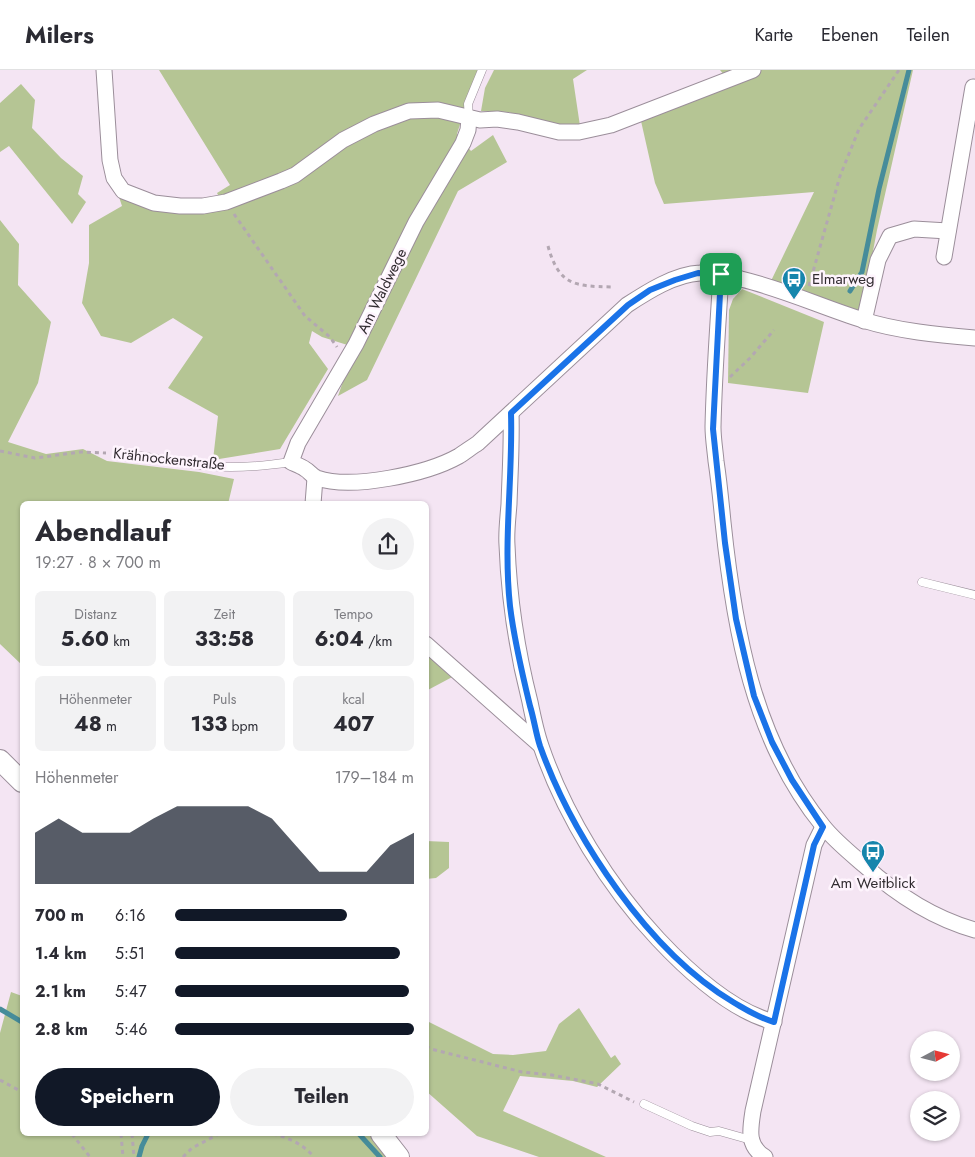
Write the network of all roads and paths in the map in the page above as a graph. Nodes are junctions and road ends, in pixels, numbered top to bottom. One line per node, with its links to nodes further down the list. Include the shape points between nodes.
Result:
1 (104, 70): 7 (street, via 110,160 114,178 124,191 154,203 180,206)
2 (482, 70): 6 (lane, Am Waldwege, via 468,104)
3 (753, 70): 6 (street, via 597,129 560,132 518,122)
4 (898, 70): 13 (path, via 859,128 840,176)
5 (973, 87): 8 (street)
6 (469, 118): 7 (street, via 438,110 409,111 343,140 295,176); 17 (street, Am Waldwege, via 463,143 416,222)
7 (226, 202): 17 (path, via 305,316 330,337)
8 (948, 231): 10 (street); 14 (street, via 914,229 890,236 878,260)
9 (548, 246): 12 (path, via 553,262 568,282 584,287)
10 (944, 257)
11 (721, 274): 13 (street); 18 (street); 19 (street, via 698,273 650,290 628,305)
12 (611, 287)
13 (805, 299): 14 (street)
14 (864, 321): 16 (street, via 945,336)
15 (774, 330): 18 (path, via 732,376)
16 (975, 338)
17 (345, 360): 22 (street, Am Waldwege, via 298,443)
18 (715, 383): 31 (street, via 713,429 725,543 736,619 752,686 772,742)
19 (511, 413): 23 (street, via 458,457 435,466 372,482 350,483); 28 (street, via 507,544 510,606)
20 (0, 451): 21 (path, Krähnockenstraße, via 35,458 81,452)
21 (117, 453): 22 (lane, Krähnockenstraße, via 210,466)
22 (291, 462): 23 (street)
23 (315, 478): 24 (street)
24 (313, 501)
25 (922, 582): 26 (lane)
26 (975, 595)
27 (429, 647): 28 (street)
28 (540, 745): 33 (street, via 560,793 595,856 650,930 713,990 760,1018)
29 (0, 760): 30 (main road)
30 (20, 780)
31 (823, 827): 32 (street, via 872,873 908,901 955,925); 33 (street, via 814,845)
32 (975, 930)
33 (774, 1022): 44 (street, via 753,1111)
34 (429, 1048): 37 (path, via 522,1072 598,1084)
35 (0, 1080): 36 (path)
36 (20, 1091)
37 (644, 1104): 44 (lane, via 701,1129)
38 (74, 1136): 45 (path)
39 (121, 1136): 46 (path)
40 (132, 1136): 47 (path)
41 (215, 1136): 48 (path, via 192,1148)
42 (280, 1136): 49 (path)
43 (383, 1136): 50 (main road)
44 (751, 1140): 51 (street)
45 (90, 1157)
46 (122, 1157)
47 (134, 1157)
48 (183, 1157)
49 (314, 1157)
50 (399, 1157)
51 (765, 1157)

